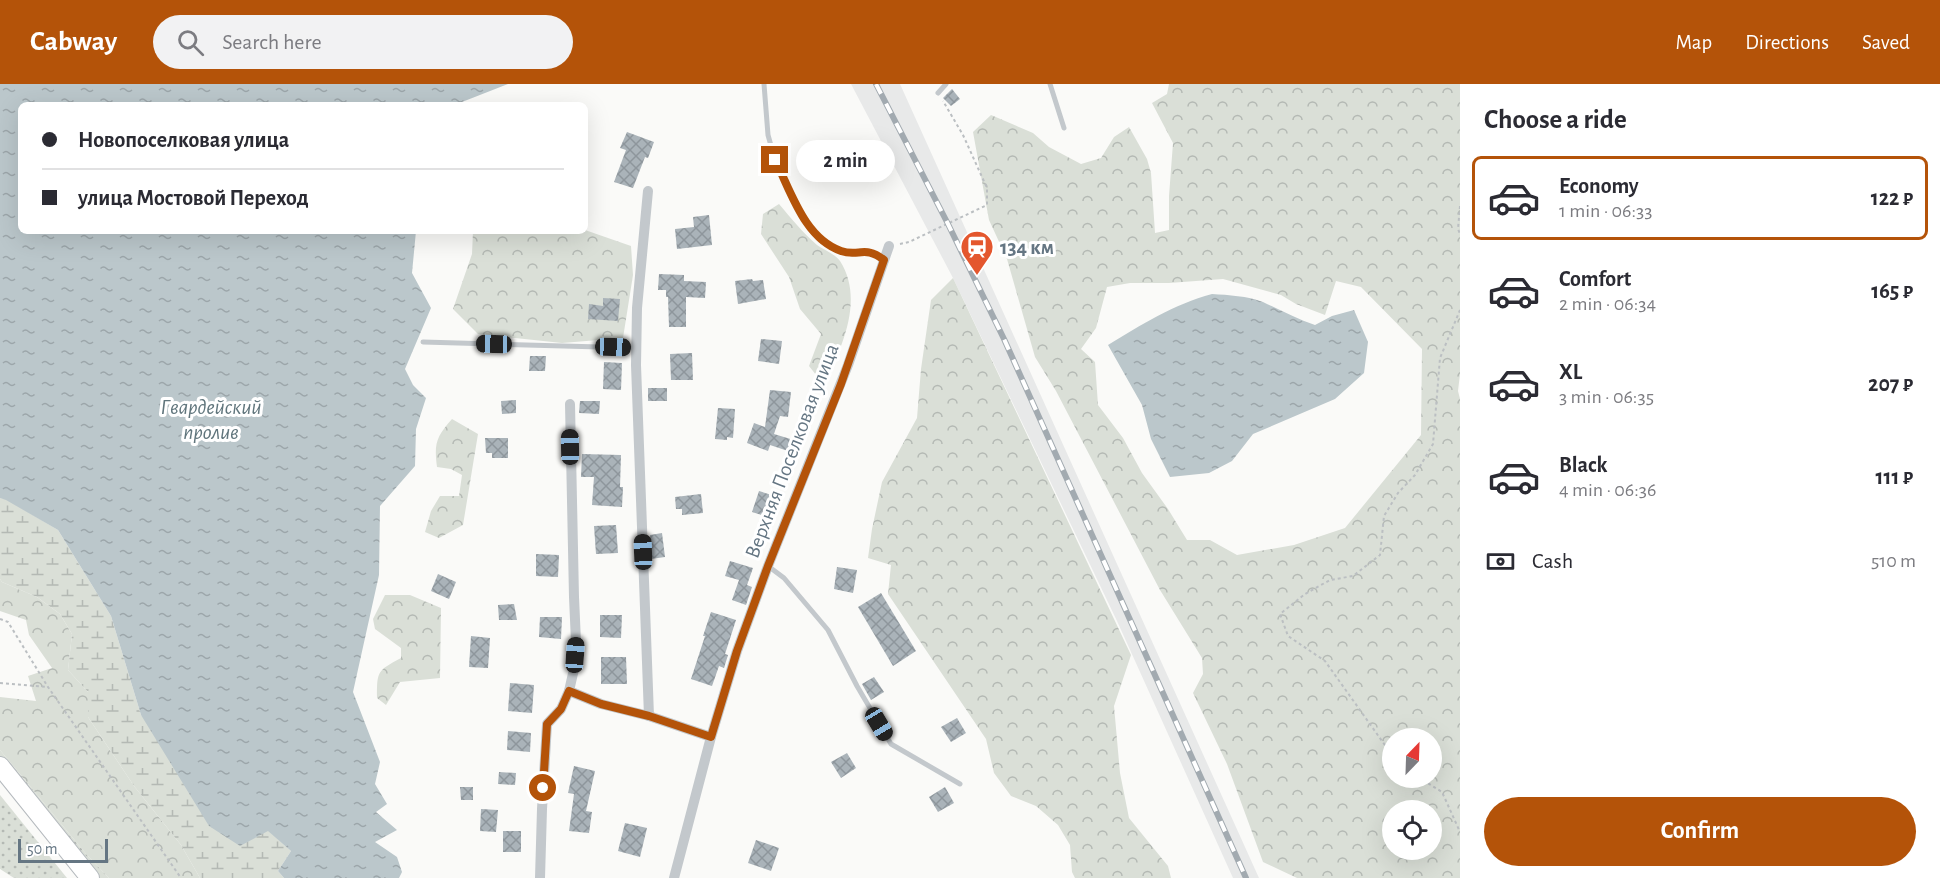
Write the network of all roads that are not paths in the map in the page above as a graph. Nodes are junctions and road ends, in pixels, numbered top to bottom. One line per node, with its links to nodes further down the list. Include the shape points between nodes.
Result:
1 (764, 84): 8 (lane, via 768,135 775,160 809,228 835,249 852,254 869,251)
2 (946, 84): 4 (lane)
3 (1050, 84): 5 (lane)
4 (938, 93)
5 (1065, 128)
6 (648, 191): 10 (street)
7 (889, 246): 8 (street, Верхняя Поселковая улица)
8 (884, 260): 12 (street, Верхняя Поселковая улица, via 841,384)
9 (423, 342): 10 (lane)
10 (637, 348): 14 (street)
11 (570, 404): 13 (street, via 576,642)
12 (768, 566): 15 (street, Верхняя Поселковая улица); 17 (lane, via 828,630 891,744)
13 (569, 691): 14 (street); 19 (street, via 561,709 547,724)
14 (649, 716): 15 (street)
15 (711, 737): 20 (street, Верхняя Поселковая улица)
16 (0, 766): 18 (main road)
17 (960, 784)
18 (90, 878)
19 (540, 878)
20 (674, 878)

